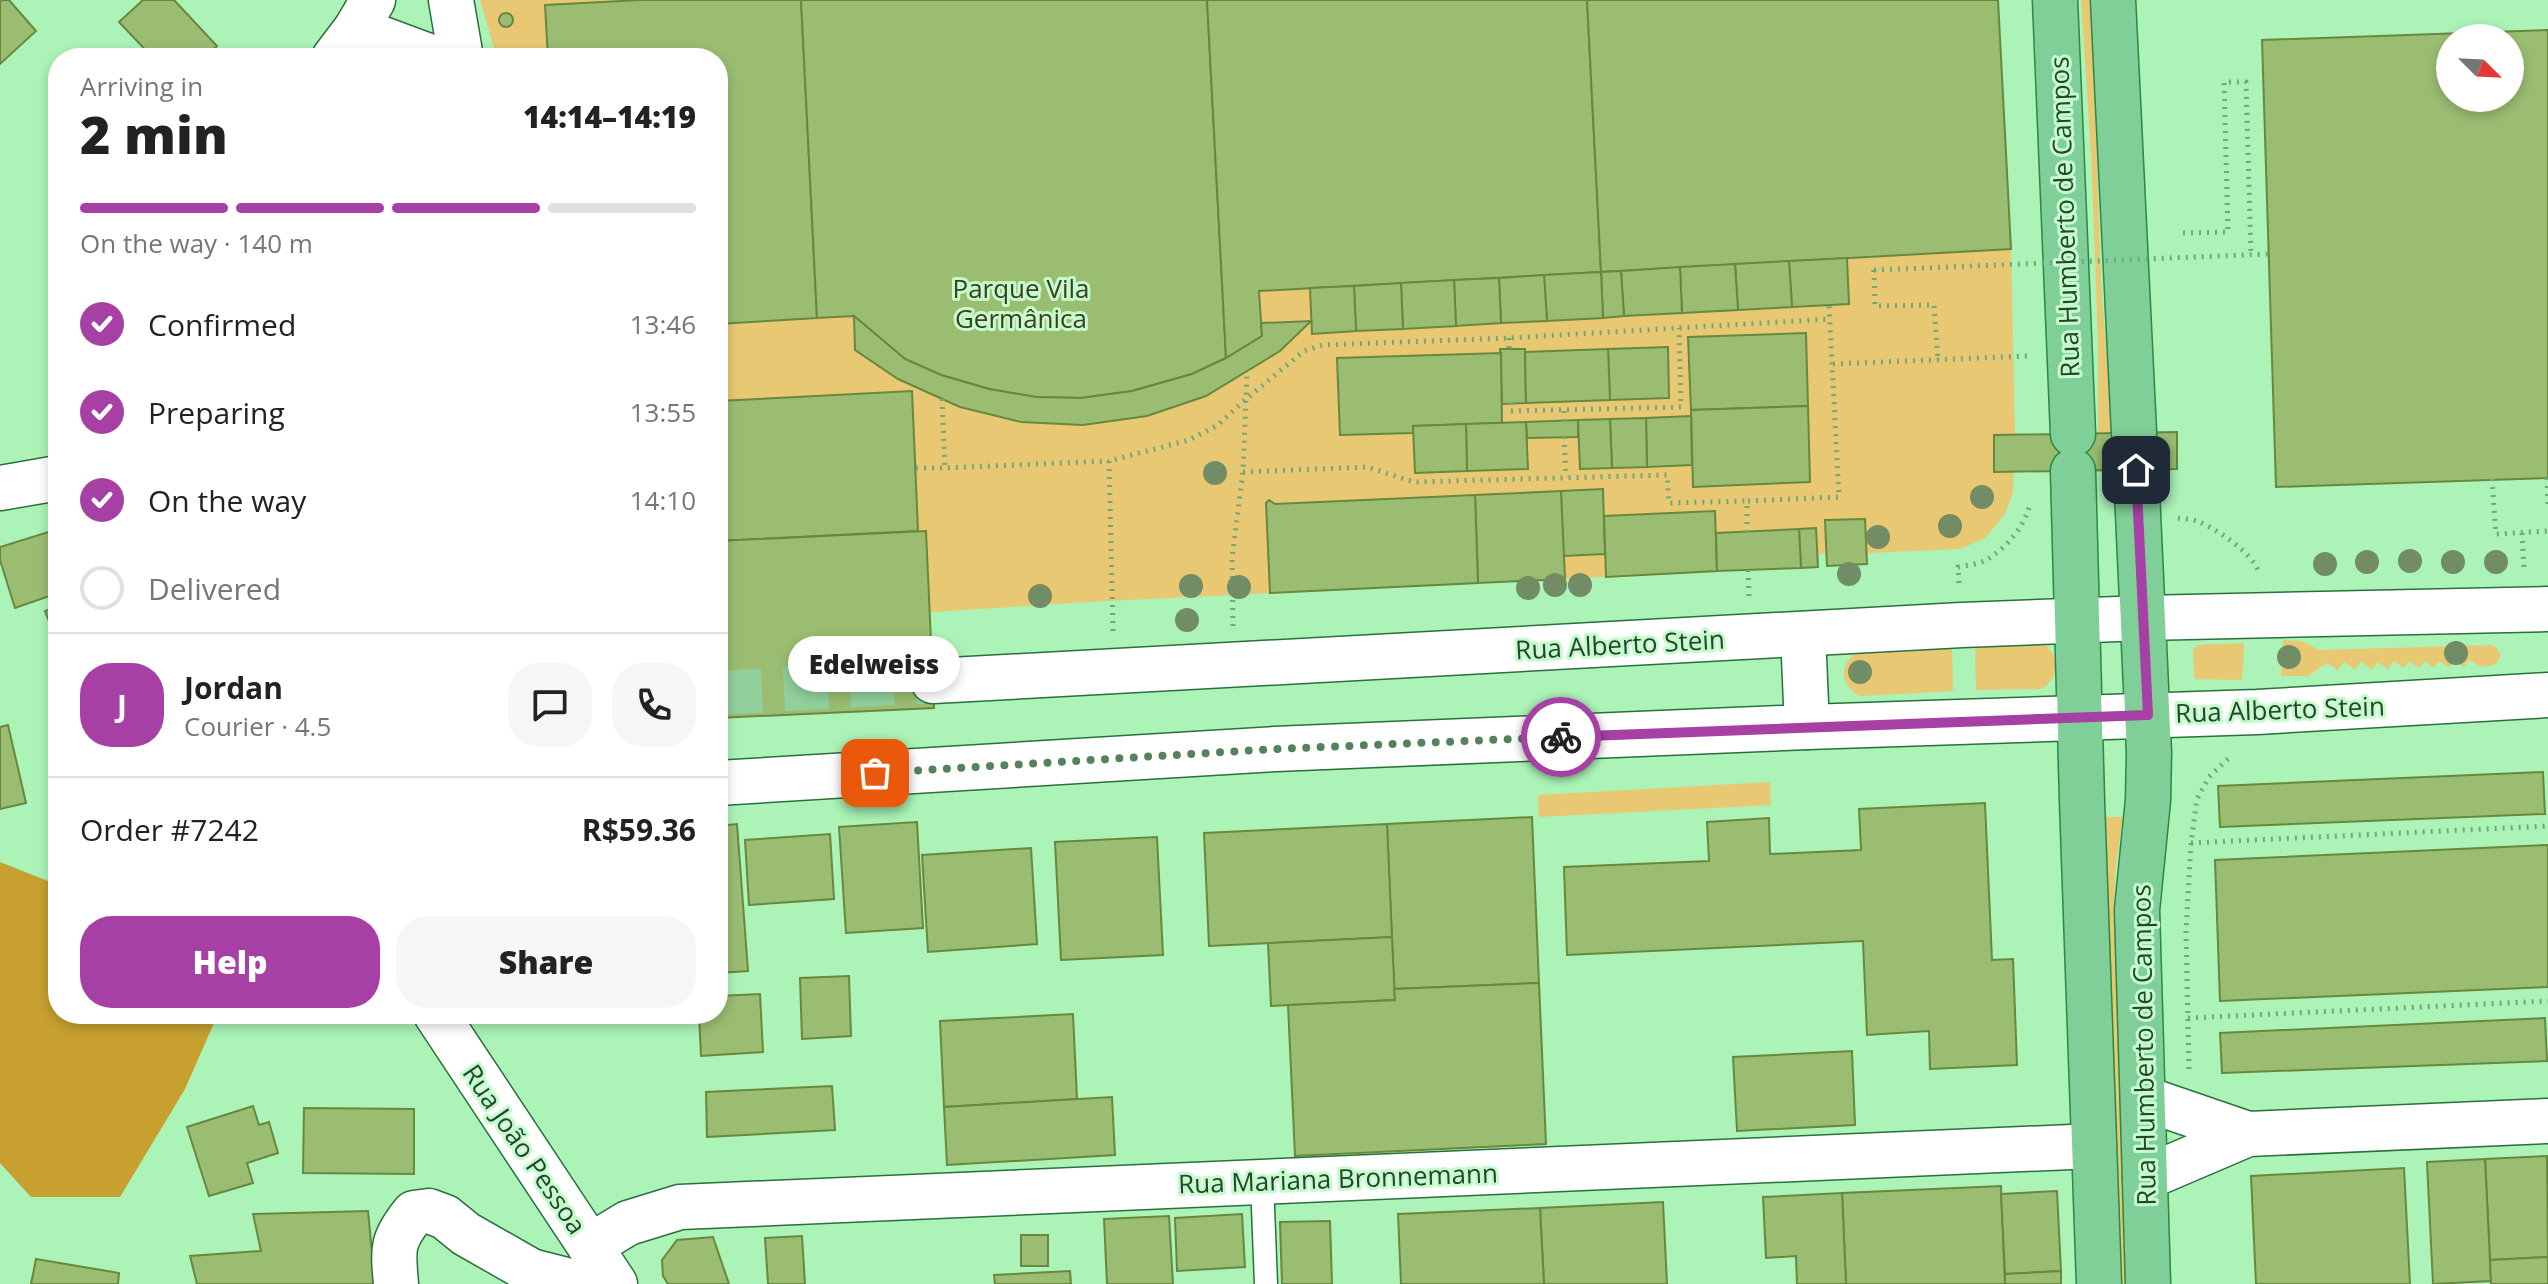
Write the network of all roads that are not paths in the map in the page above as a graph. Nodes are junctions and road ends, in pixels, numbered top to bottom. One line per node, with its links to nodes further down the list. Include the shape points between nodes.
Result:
1 (451, 0): 6 (street)
2 (2055, 0): 11 (main road, Rua Humberto de Campos)
3 (2113, 0): 10 (main road, Rua Humberto de Campos)
4 (355, 29): 5 (street)
5 (407, 48)
6 (459, 48)
7 (48, 480): 8 (street)
8 (0, 488)
9 (2548, 609): 10 (street, Rua Alberto Stein)
10 (2144, 618): 11 (street, Rua Alberto Stein); 15 (main road, Rua Humberto de Campos)
11 (2077, 621): 12 (street, Rua Alberto Stein); 16 (main road, Rua Humberto de Campos)
12 (1803, 634): 13 (street, Rua Alberto Stein); 17 (street)
13 (933, 681)
14 (2548, 695): 15 (street, Rua Alberto Stein)
15 (2148, 715): 16 (street, Rua Alberto Stein); 20 (main road, Rua Humberto de Campos, via 2148,800 2137,910)
16 (2080, 716): 17 (street, Rua Alberto Stein); 23 (main road, Rua Humberto de Campos)
17 (1807, 727): 18 (street, Rua Alberto Stein, via 1275,749)
18 (728, 782)
19 (442, 1024): 26 (street, Rua João Pessoa)
20 (2143, 1098): 22 (street); 24 (main road, Rua Humberto de Campos)
21 (2548, 1121): 22 (street)
22 (2248, 1134): 24 (street)
23 (2094, 1146): 25 (street, Rua Mariana Bronnemann); 30 (main road, Rua Humberto de Campos)
24 (2145, 1178): 31 (main road, Rua Humberto de Campos)
25 (1262, 1182): 26 (street, Rua Mariana Bronnemann, via 680,1207 628,1223); 29 (lane)
26 (592, 1265): 27 (street, via 570,1281 531,1271 429,1211 414,1213 396,1237); 28 (street, Rua João Pessoa)
27 (396, 1284)
28 (615, 1284)
29 (1266, 1284)
30 (2099, 1284)
31 (2148, 1284)

